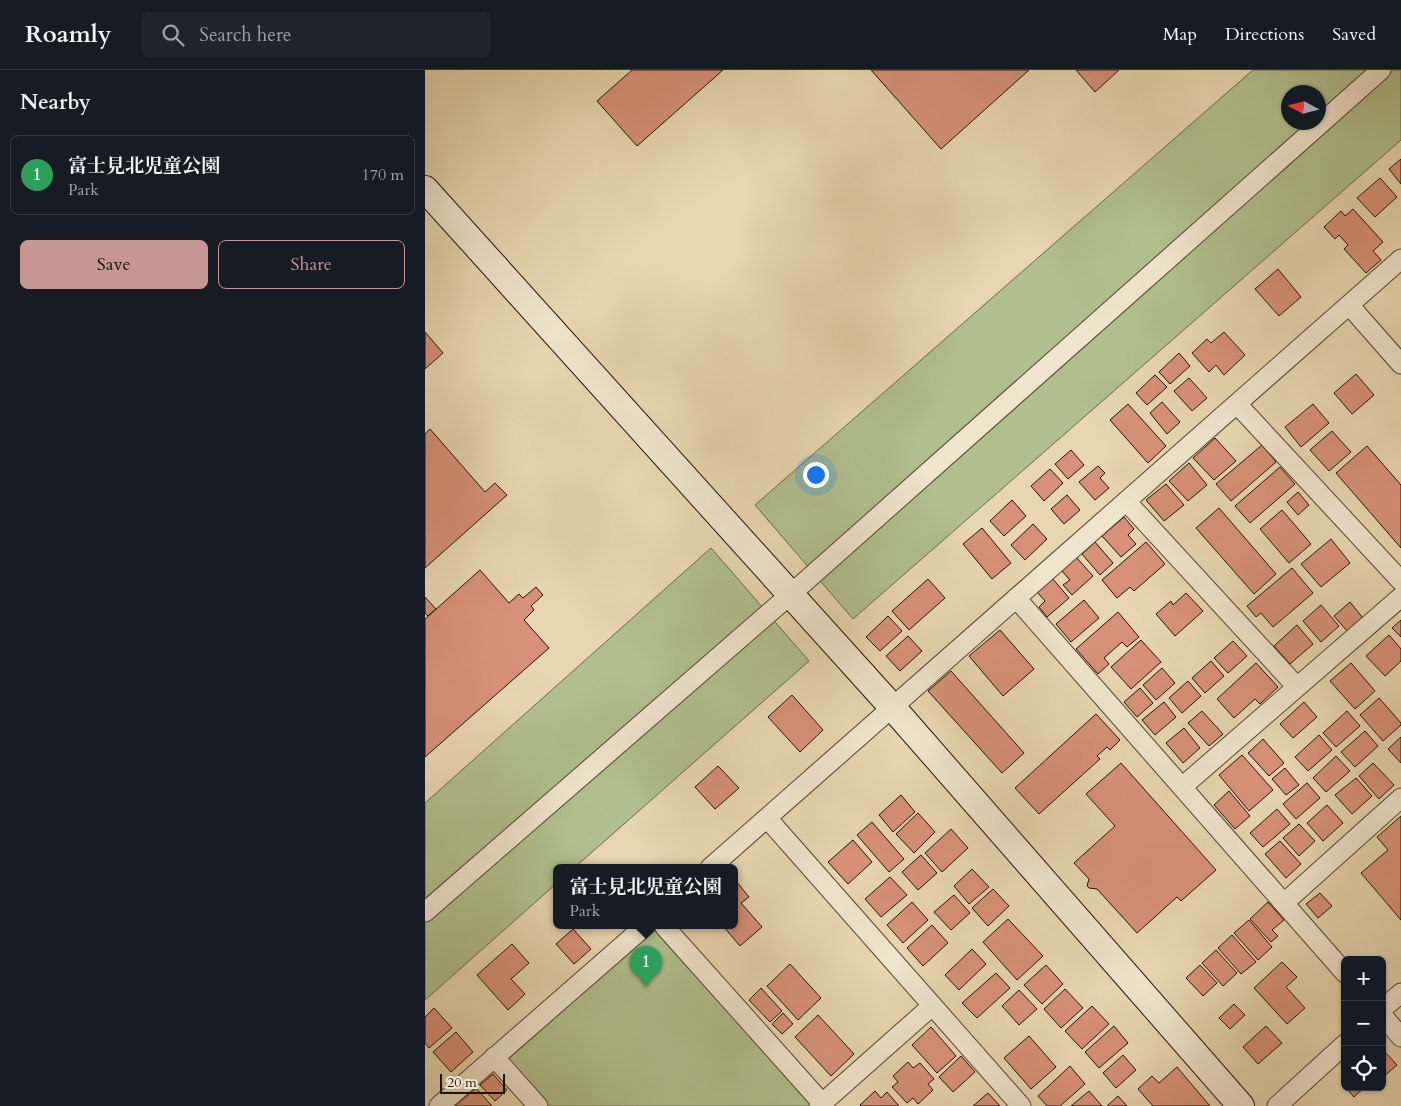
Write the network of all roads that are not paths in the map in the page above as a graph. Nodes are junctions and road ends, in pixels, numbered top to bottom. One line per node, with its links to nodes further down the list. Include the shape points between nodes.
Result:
1 (1381, 70): 9 (street)
2 (425, 189): 9 (street)
3 (1401, 258): 4 (street)
4 (1349, 305): 5 (street); 6 (street)
5 (1401, 364)
6 (1237, 404): 7 (street); 8 (street)
7 (1126, 501): 11 (street); 12 (street)
8 (1401, 581)
9 (791, 594): 13 (street); 19 (street)
10 (1401, 597): 12 (street)
11 (1016, 598): 13 (street); 14 (street)
12 (1297, 687): 14 (street)
13 (893, 708): 16 (street); 34 (street)
14 (1182, 787): 18 (street)
15 (1401, 798): 18 (street)
16 (767, 818): 17 (street); 24 (street)
17 (715, 864)
18 (1284, 903): 22 (street)
19 (425, 912)
20 (642, 929): 29 (street)
21 (667, 929): 30 (street)
22 (1341, 967)
23 (1401, 993): 25 (street)
24 (932, 1006): 30 (street); 33 (street)
25 (1386, 1006)
26 (1386, 1020): 27 (street)
27 (1401, 1037)
28 (1343, 1046): 35 (street)
29 (494, 1057): 31 (street); 32 (street)
30 (821, 1105)
31 (439, 1106)
32 (538, 1106)
33 (1021, 1106)
34 (1241, 1106)
35 (1277, 1106)

